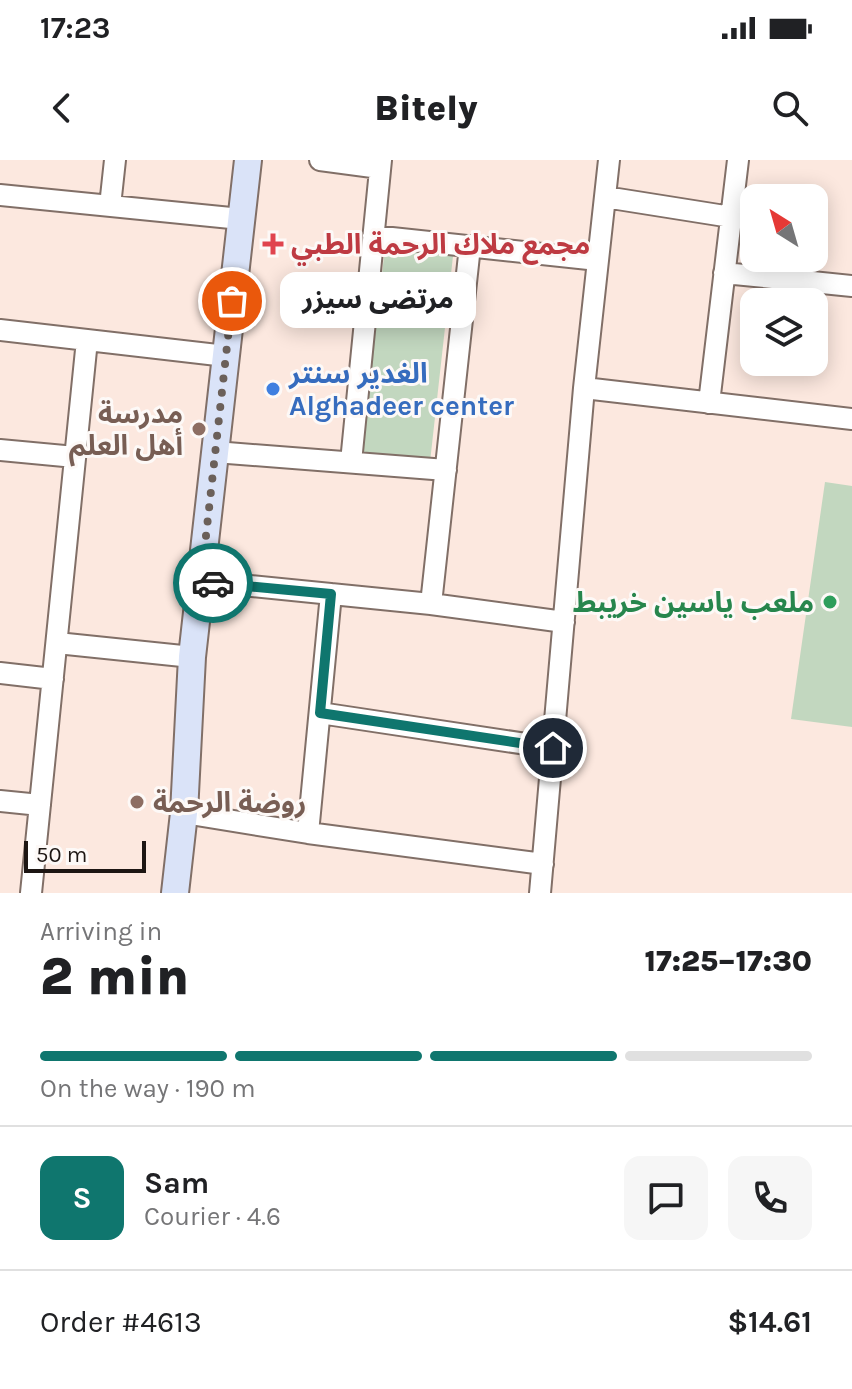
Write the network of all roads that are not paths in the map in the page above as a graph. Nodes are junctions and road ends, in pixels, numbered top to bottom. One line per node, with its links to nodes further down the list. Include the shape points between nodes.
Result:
1 (115, 160): 9 (street)
2 (248, 160): 11 (street)
3 (320, 160): 6 (street)
4 (609, 160): 8 (street)
5 (738, 160): 10 (street)
6 (380, 164): 12 (street)
7 (0, 195): 9 (street)
8 (605, 197): 10 (street); 14 (street)
9 (110, 206): 11 (street)
10 (731, 217): 15 (street)
11 (241, 219): 20 (street)
12 (373, 236): 13 (street); 27 (street)
13 (470, 246): 14 (street); 28 (street)
14 (598, 260): 21 (street)
15 (724, 273): 17 (street); 22 (street)
16 (852, 273): 17 (street)
17 (852, 286)
18 (0, 330): 19 (street)
19 (87, 340): 20 (street); 26 (street)
20 (226, 356): 25 (street)
21 (584, 388): 22 (street); 32 (street)
22 (709, 403): 23 (street)
23 (852, 419)
24 (0, 450): 26 (street)
25 (215, 452): 27 (street); 29 (street)
26 (75, 457): 33 (street)
27 (351, 462): 28 (street)
28 (446, 470): 31 (street)
29 (201, 581): 30 (street); 34 (street)
30 (331, 594): 31 (street); 37 (street)
31 (431, 604): 32 (street)
32 (564, 622): 38 (street)
33 (57, 643): 34 (street); 36 (street)
34 (192, 657): 41 (street)
35 (0, 673): 36 (street)
36 (53, 679): 40 (street)
37 (320, 713): 38 (street); 42 (street)
38 (553, 748): 43 (street)
39 (0, 801): 40 (street)
40 (40, 805): 44 (street)
41 (184, 813): 42 (street); 45 (street)
42 (308, 833): 43 (street)
43 (543, 864): 46 (street)
44 (31, 893)
45 (175, 893)
46 (540, 893)

